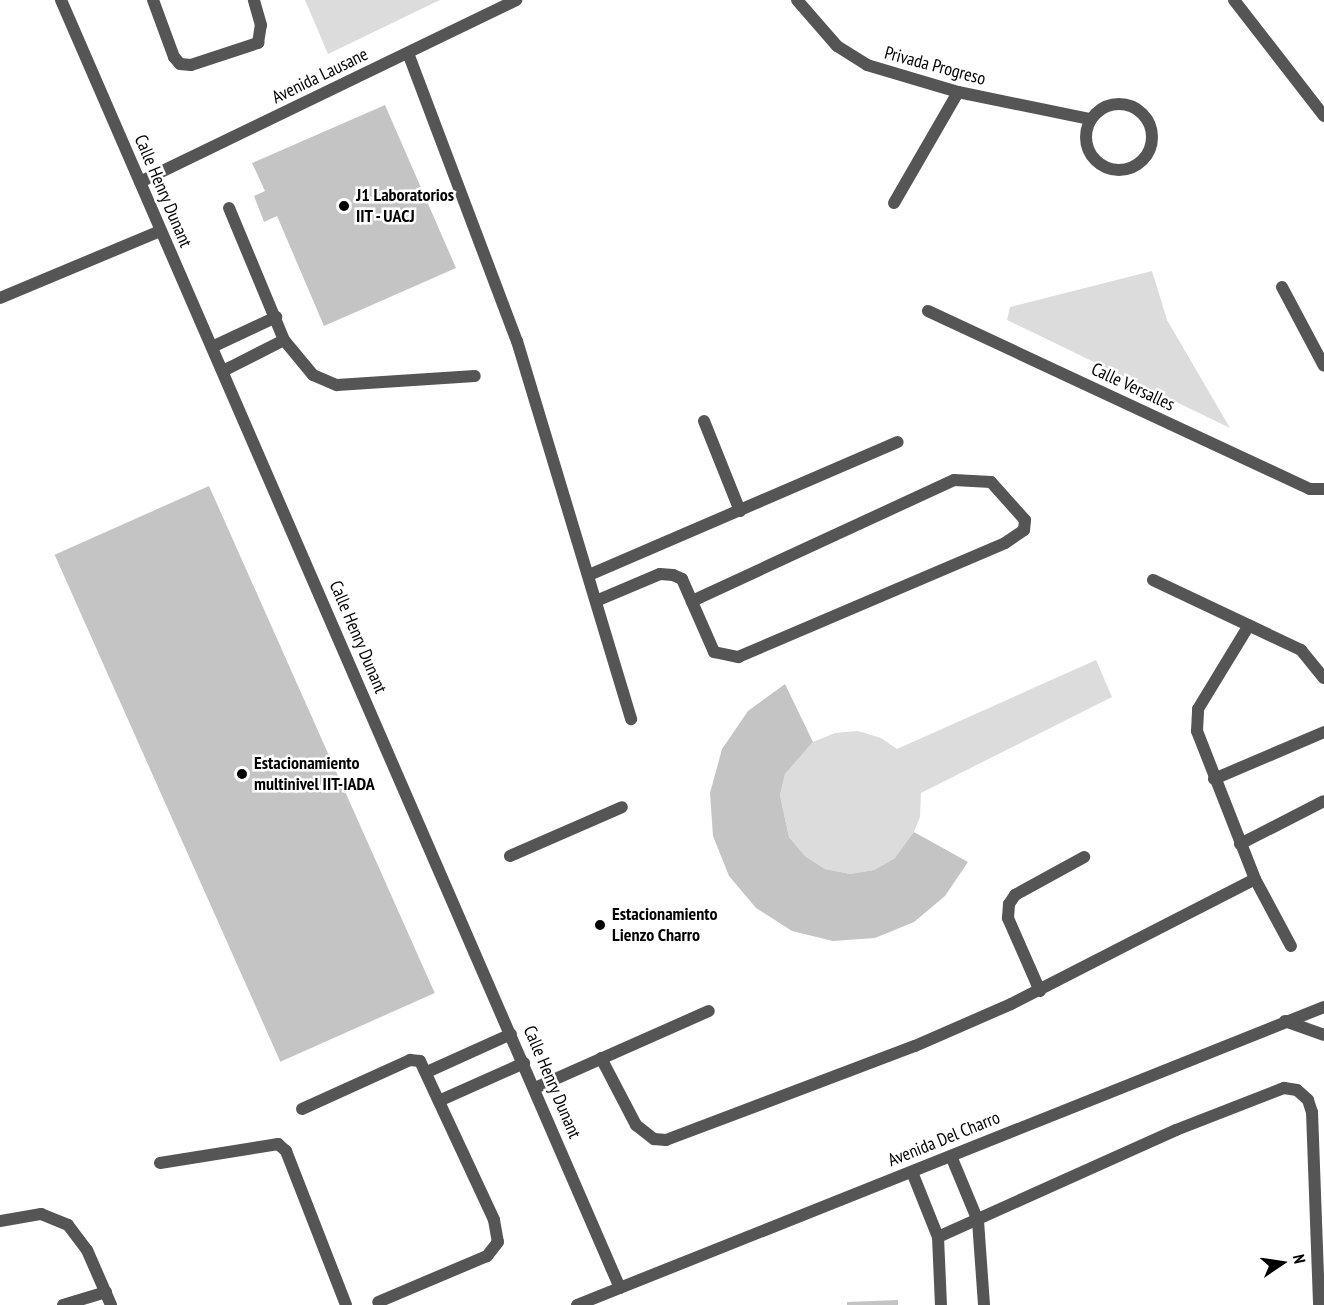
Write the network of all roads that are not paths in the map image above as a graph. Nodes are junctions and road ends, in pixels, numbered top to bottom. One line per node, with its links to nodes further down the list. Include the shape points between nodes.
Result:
1 (62, 0): 11 (street, Calle Henry Dunant)
2 (153, 0): 3 (street, via 174,57 180,64 191,65 258,43 261,25)
3 (254, 0)
4 (516, 0): 7 (street, Avenida Lausane)
5 (796, 0): 8 (street, Privada Progreso, via 837,46 867,65)
6 (1234, 0): 9 (street)
7 (408, 53): 11 (street, Avenida Lausane); 28 (street, via 513,330)
8 (958, 92): 10 (street, Privada Progreso); 12 (street)
9 (1324, 116)
10 (1090, 119): 10 (street, via 1086,145 1102,166 1126,169 1146,155 1150,125 1135,107 1109,104)
11 (140, 182): 14 (street, Calle Henry Dunant)
12 (894, 203)
13 (229, 208): 18 (street)
14 (160, 231): 16 (street); 20 (street, Calle Henry Dunant)
15 (1282, 287): 21 (street)
16 (0, 298)
17 (928, 311): 26 (street, Calle Versalles, via 1310,489)
18 (276, 318): 19 (street); 20 (street)
19 (284, 340): 22 (street); 23 (street, via 313,375 337,385)
20 (212, 347): 22 (street, Calle Henry Dunant)
21 (1324, 366)
22 (223, 371): 48 (street, Calle Henry Dunant)
23 (475, 376)
24 (704, 421): 27 (street)
25 (898, 442): 27 (street)
26 (1324, 489)
27 (740, 511): 28 (street)
28 (589, 575): 30 (street)
29 (1153, 580): 32 (street)
30 (596, 601): 31 (street, via 660,574 682,579); 34 (street)
31 (692, 601): 31 (street, via 714,652 738,657 1005,543 1024,530 1025,520 991,482 975,477 954,480)
32 (1250, 625): 33 (street, via 1301,650); 36 (street, via 1198,709 1197,731)
33 (1324, 678)
34 (631, 719)
35 (1324, 732): 36 (street)
36 (1214, 779): 39 (street)
37 (1324, 801): 39 (street)
38 (622, 807): 40 (street)
39 (1240, 844): 42 (street)
40 (510, 856)
41 (1084, 857): 44 (street, via 1015,895 1009,904 1008,918)
42 (1255, 879): 43 (street); 44 (street)
43 (1291, 946)
44 (1040, 992): 50 (street, via 915,1046 666,1140 654,1139 636,1125)
45 (1324, 1007): 47 (street, Avenida Del Charro)
46 (709, 1011): 50 (street)
47 (1285, 1021): 49 (street); 56 (street, Avenida Del Charro)
48 (511, 1034): 51 (street, Calle Henry Dunant); 52 (street)
49 (1324, 1035)
50 (601, 1058): 53 (street)
51 (524, 1063): 53 (street, Calle Henry Dunant); 54 (street)
52 (427, 1072): 54 (street); 55 (street, via 420,1061 410,1060)
53 (535, 1088): 62 (street, Calle Henry Dunant)
54 (441, 1101): 64 (street, via 494,1221 498,1242 475,1263)
55 (302, 1109)
56 (951, 1156): 58 (street, Avenida Del Charro); 60 (street)
57 (160, 1162): 67 (street, via 278,1144 286,1151)
58 (912, 1172): 61 (street); 62 (street, Avenida Del Charro)
59 (0, 1221): 63 (street, via 41,1214 68,1225 87,1250)
60 (978, 1221): 61 (street); 70 (street); 71 (street, via 1176,1130 1284,1088 1297,1090 1308,1100 1312,1112)
61 (938, 1237): 69 (street)
62 (620, 1288): 68 (street, Avenida Del Charro)
63 (106, 1292): 65 (street); 66 (street)
64 (378, 1302)
65 (63, 1305)
66 (111, 1305)
67 (346, 1305)
68 (577, 1305)
69 (941, 1305)
70 (984, 1305)
71 (1319, 1305)

